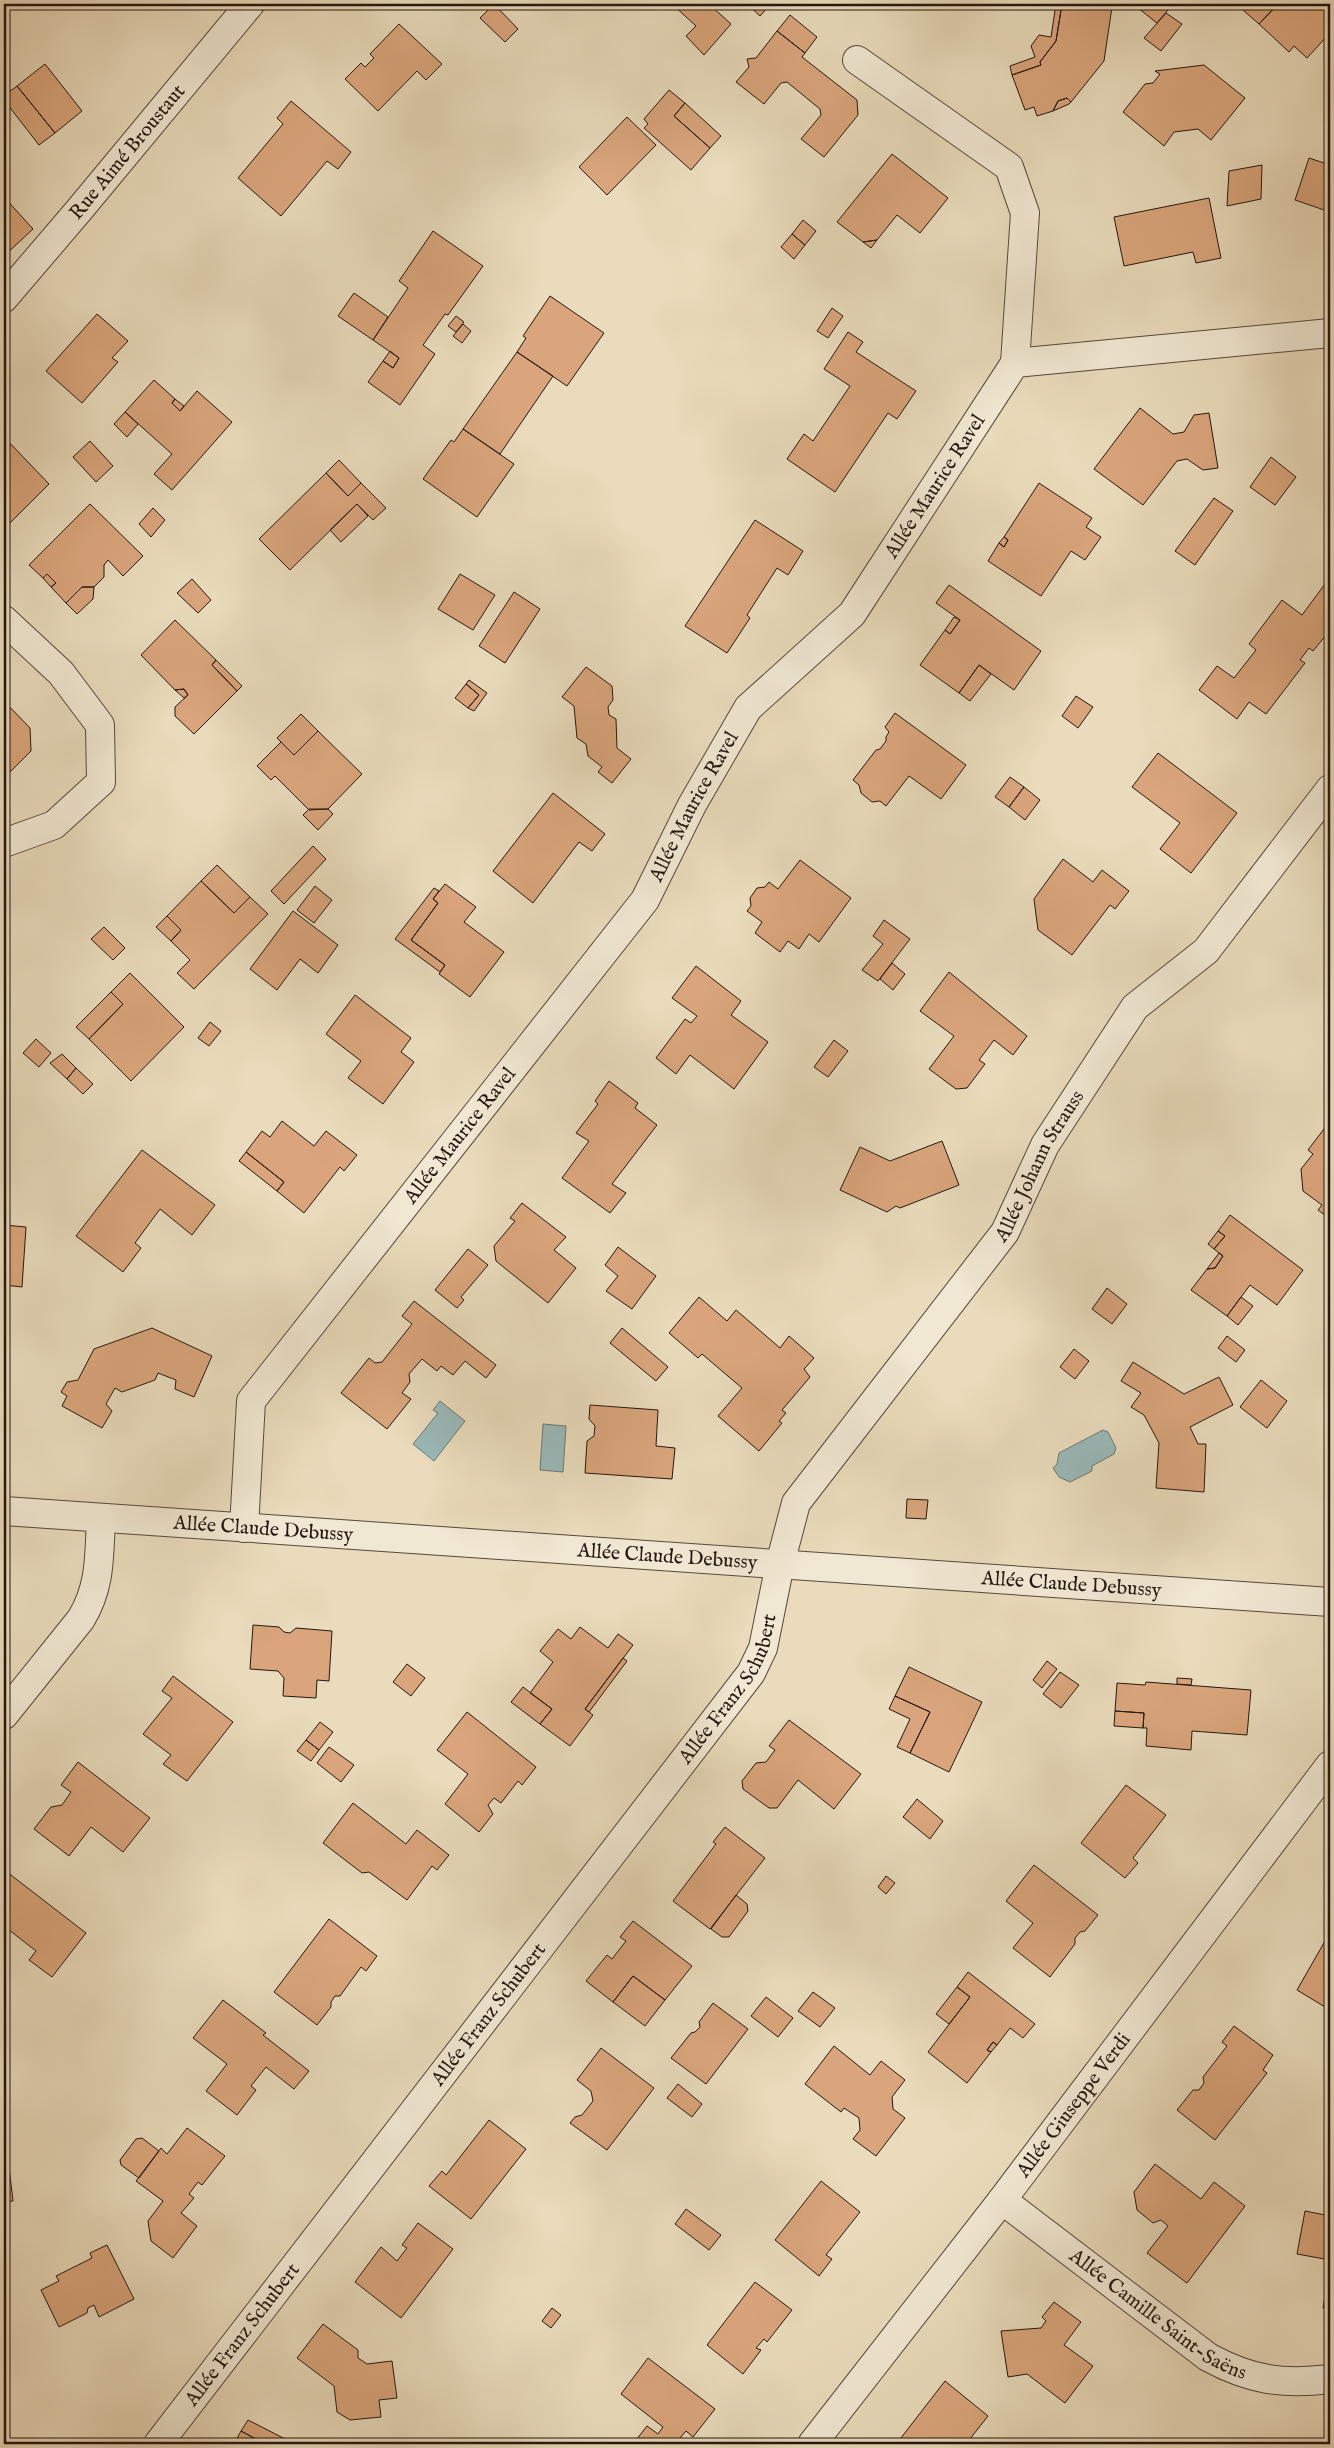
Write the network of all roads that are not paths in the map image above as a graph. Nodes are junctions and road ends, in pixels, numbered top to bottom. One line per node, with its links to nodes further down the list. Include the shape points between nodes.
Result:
1 (250, 4): 3 (street, Rue Aimé Broustaut)
2 (857, 60): 5 (street, via 1010,167 1025,212)
3 (4, 298)
4 (1330, 333): 5 (street)
5 (1015, 363): 11 (street, Allée Maurice Ravel, via 852,614 748,708 692,805 645,900 251,1401)
6 (4, 620): 8 (street, via 61,673 100,725 101,782 54,825)
7 (1330, 789): 12 (street, Allée Johann Strauss, via 1206,951 1135,1007 1045,1145 1005,1232 796,1503)
8 (4, 843)
9 (4, 1511): 10 (street, Allée Claude Debussy)
10 (101, 1518): 11 (street, Allée Claude Debussy); 14 (street, via 97,1583 92,1601)
11 (244, 1528): 12 (street, Allée Claude Debussy)
12 (780, 1564): 13 (street, Allée Claude Debussy); 18 (street, Allée Franz Schubert, via 763,1648 750,1673)
13 (1330, 1602)
14 (4, 1716)
15 (1330, 1765): 16 (street, Allée Giuseppe Verdi)
16 (1002, 2200): 17 (street, Allée Camille Saint-Saëns, via 1208,2357 1255,2377 1305,2382); 19 (street, Allée Giuseppe Verdi)
17 (1330, 2379)
18 (158, 2444)
19 (812, 2444)

